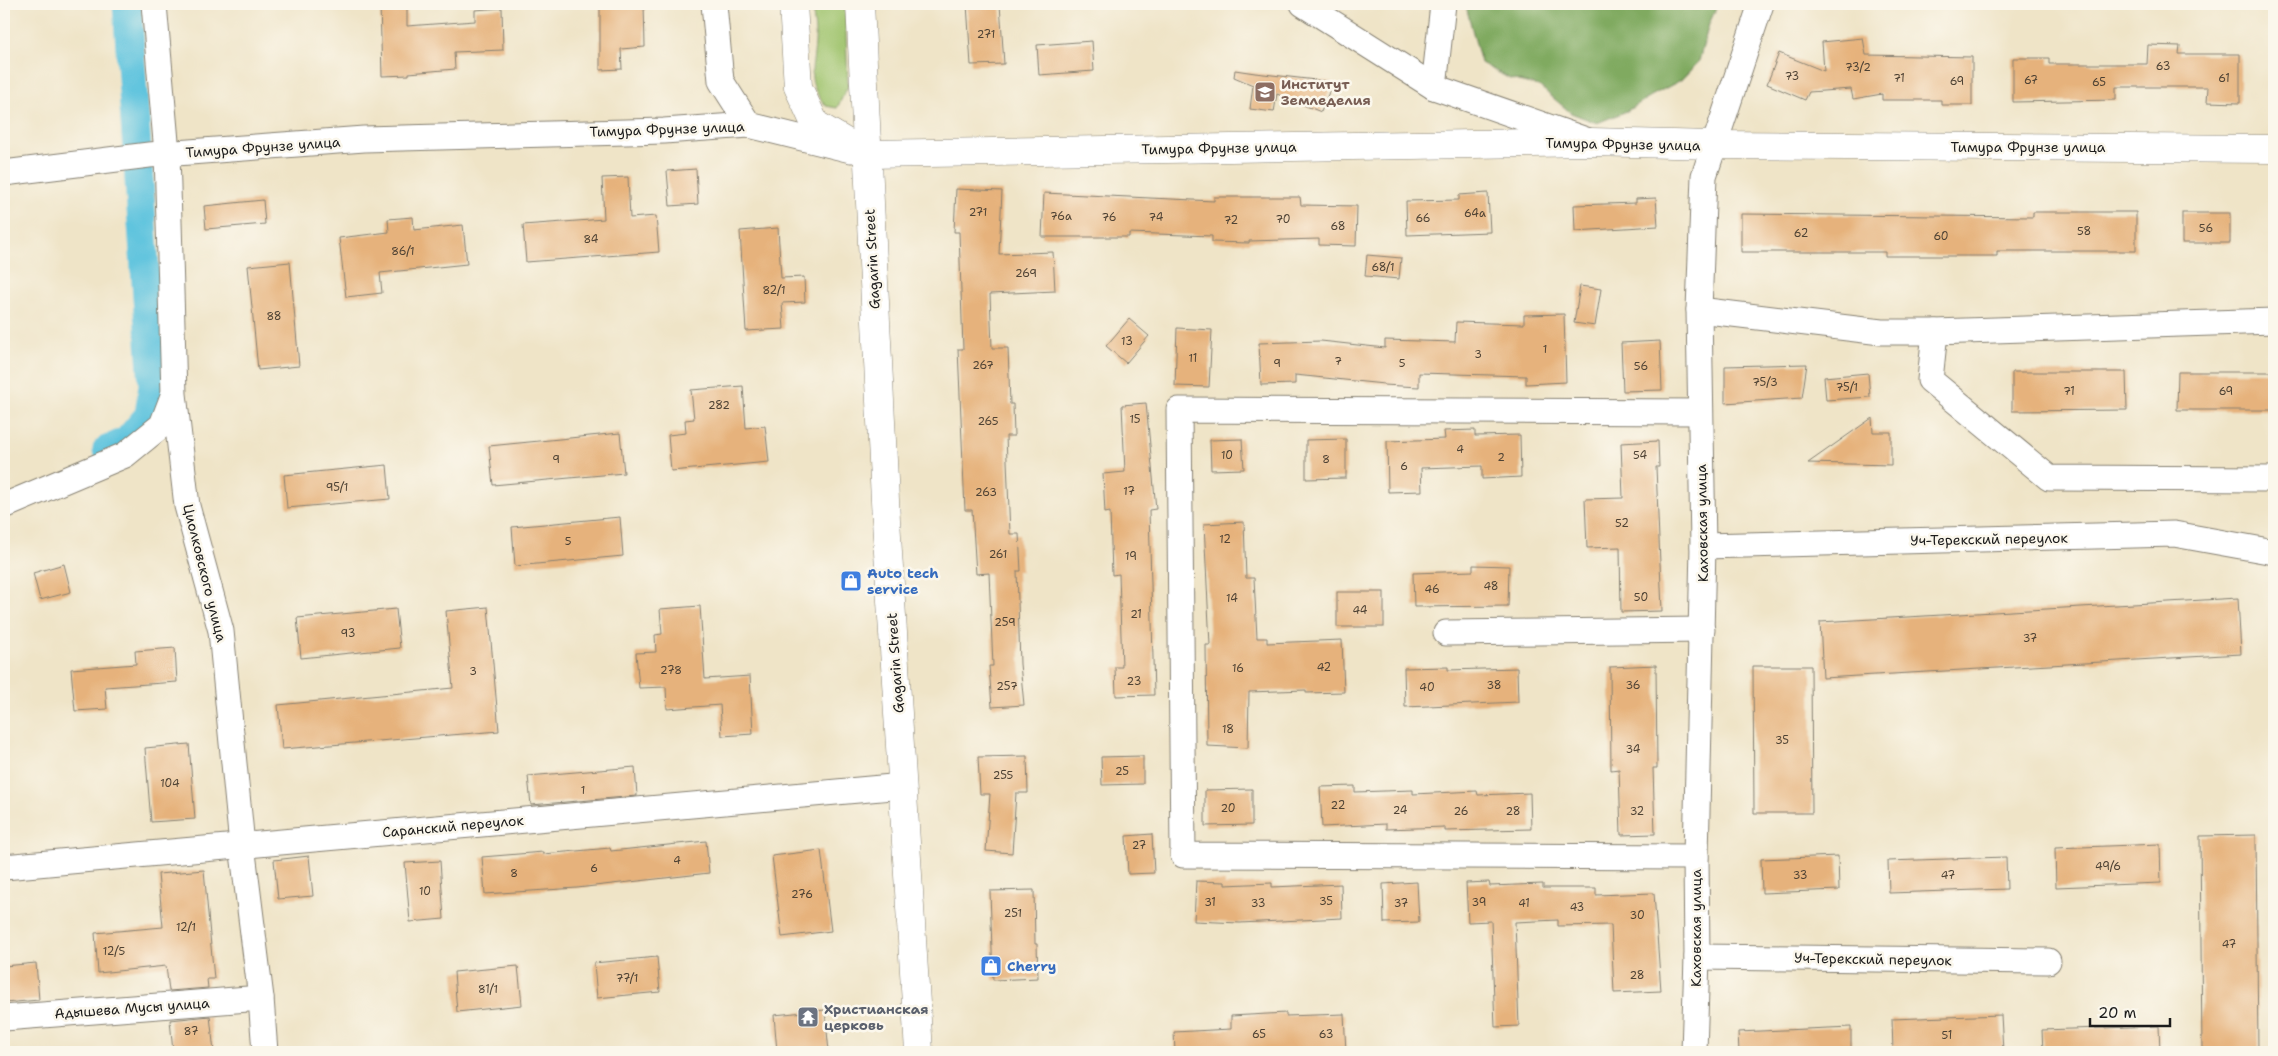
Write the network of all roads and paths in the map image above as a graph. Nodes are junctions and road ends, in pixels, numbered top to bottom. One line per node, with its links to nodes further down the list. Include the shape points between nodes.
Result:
1 (154, 4): 14 (street, Циолковского улица)
2 (714, 4): 9 (street, via 721,81)
3 (793, 4): 13 (main road, via 798,86 815,124)
4 (860, 4): 13 (main road, Gagarin Street)
5 (1303, 4): 8 (street)
6 (1444, 4): 8 (street)
7 (1761, 4): 11 (street, Каховская улица)
8 (1434, 87): 10 (street)
9 (749, 125): 13 (street, Тимура Фрунзе улица); 14 (street, Тимура Фрунзе улица, via 664,131 364,139)
10 (1590, 142): 11 (main road, Тимура Фрунзе улица); 13 (main road, Тимура Фрунзе улица)
11 (1713, 145): 12 (main road, Тимура Фрунзе улица); 16 (street, Каховская улица, via 1704,176)
12 (2274, 149)
13 (866, 154): 27 (main road, Gagarin Street)
14 (150, 155): 15 (street, Тимура Фрунзе улица); 19 (street, Циолковского улица)
15 (4, 173)
16 (1699, 310): 18 (street, via 1881,332); 20 (street, Каховская улица)
17 (2274, 321): 18 (street)
18 (1934, 332): 21 (street, via 1930,380 2049,478)
19 (174, 394): 22 (street, via 162,425 125,455); 28 (street, Циолковского улица, via 187,506 222,631)
20 (1700, 412): 23 (street, Каховская улица); 29 (street, via 1178,410 1183,855)
21 (2274, 479)
22 (4, 506)
23 (1702, 546): 24 (street, Уч-Терекский переулок, via 2174,534); 25 (street, Каховская улица)
24 (2274, 552)
25 (1702, 630): 26 (street); 29 (street, Каховская улица)
26 (1446, 633)
27 (903, 786): 28 (street, Саранский переулок); 36 (main road, Gagarin Street)
28 (242, 845): 30 (street, Саранский переулок); 33 (street, Циолковского улица)
29 (1696, 857): 31 (street, Каховская улица)
30 (4, 867)
31 (1697, 957): 32 (street, Уч-Терекский переулок); 37 (street, Каховская улица)
32 (2048, 960)
33 (261, 998): 34 (street, Адышева Мусы улица); 35 (street, Циолковского улица)
34 (4, 1018)
35 (264, 1052)
36 (919, 1052)
37 (1694, 1052)

